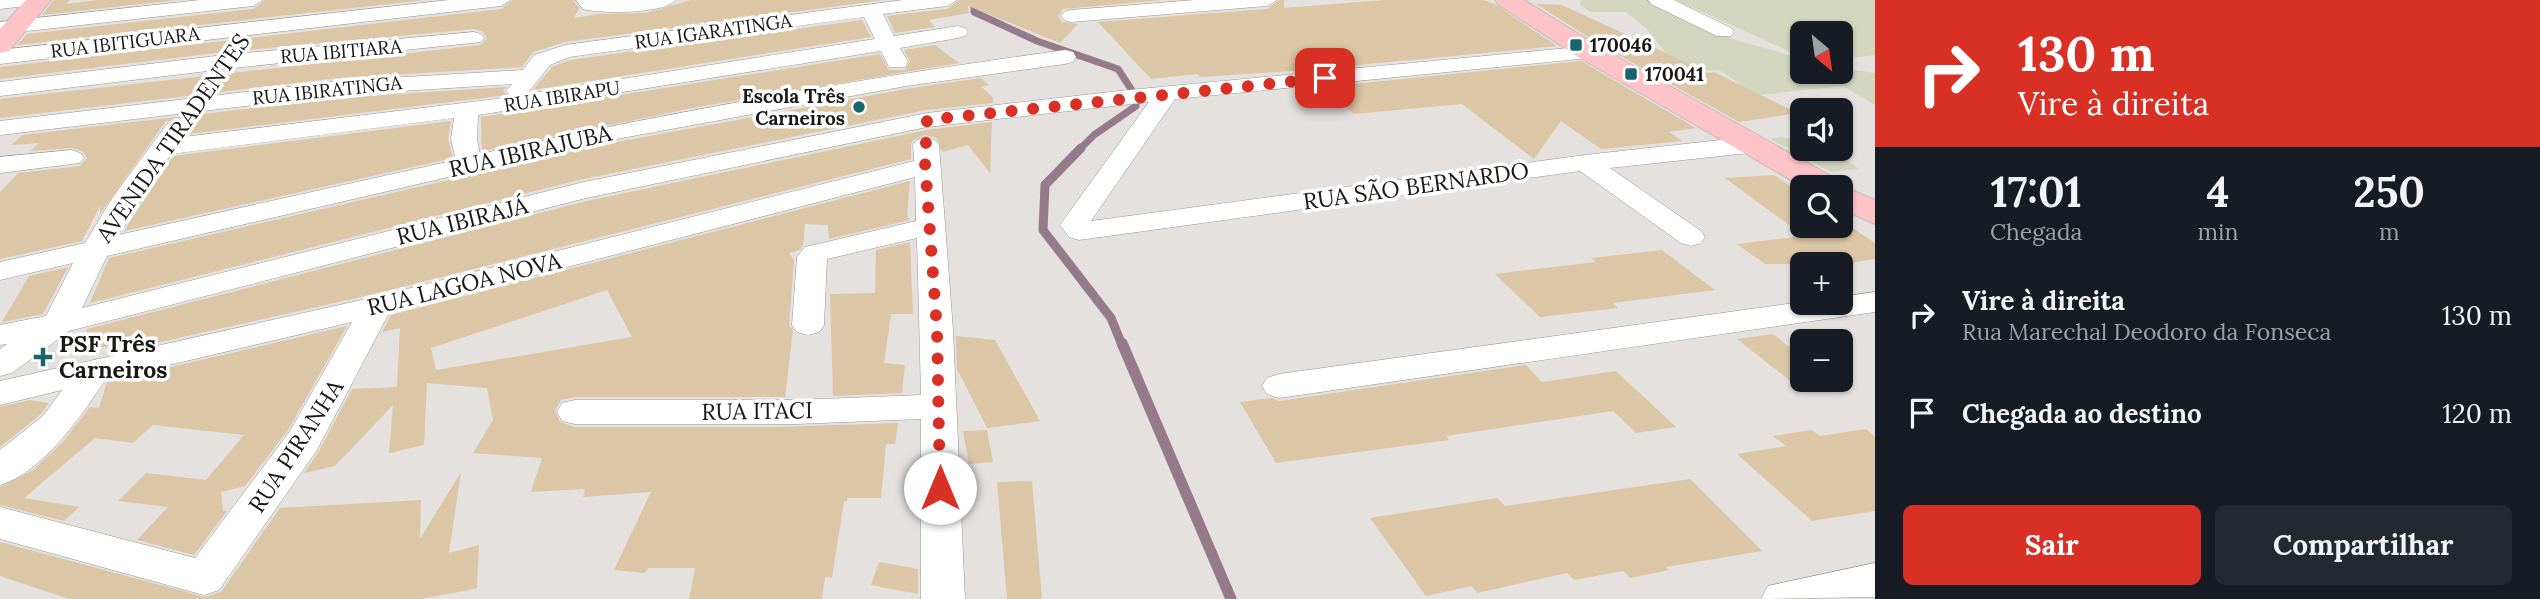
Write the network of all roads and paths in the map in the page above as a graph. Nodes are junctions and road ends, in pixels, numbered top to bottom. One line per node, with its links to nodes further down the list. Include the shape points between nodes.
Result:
1 (26, 0): 12 (street)
2 (38, 0): 15 (main road)
3 (253, 0): 15 (street)
4 (260, 0): 16 (street, AVENIDA TIRADENTES)
5 (501, 0): 16 (street, RUA IBITIGUARA)
6 (586, 0): 11 (street, via 603,7)
7 (947, 0): 13 (street, RUA IGARATINGA)
8 (1267, 0): 14 (street)
9 (1507, 0): 22 (main road)
10 (1658, 0): 18 (street)
11 (661, 1)
12 (0, 3)
13 (871, 10): 20 (street); 26 (street, RUA IGARATINGA, via 565,51 542,60)
14 (1071, 16)
15 (9, 27): 21 (main road)
16 (251, 27): 23 (street, RUA IBITIGUARA); 25 (street, AVENIDA TIRADENTES)
17 (958, 32): 20 (street, RUA IBIRAPU)
18 (1724, 32)
19 (474, 38): 25 (street, RUA IBITIARA)
20 (888, 45): 27 (street); 31 (street, RUA IBIRAPU)
21 (0, 46)
22 (1589, 52): 29 (street, RUA IBIRAJÁ); 35 (main road)
23 (0, 57)
24 (1065, 57): 27 (street, RUA IBIRAJUBA)
25 (224, 62): 28 (street, RUA IBITIARA); 30 (street, AVENIDA TIRADENTES)
26 (530, 76): 30 (street, RUA IBIRATINGA, via 363,86); 31 (street, RUA IGARATINGA)
27 (906, 79): 33 (street); 39 (street, RUA IBIRAJUBA, via 600,135)
28 (0, 89)
29 (1157, 94): 33 (street, RUA IBIRAJÁ); 38 (street, RUA SÃO BERNARDO, via 1075,228 1083,232)
30 (192, 104): 34 (street, RUA IBIRATINGA); 36 (street, AVENIDA TIRADENTES)
31 (512, 104): 32 (street, RUA IBIRAPU)
32 (467, 110): 36 (street, RUA IBIRAPU); 39 (street, via 464,139)
33 (927, 120): 41 (street); 51 (street, RUA IBIRAJÁ, via 597,187)
34 (0, 128)
35 (1748, 145): 38 (street, RUA SÃO BERNARDO); 42 (main road)
36 (163, 147): 47 (street, AVENIDA TIRADENTES)
37 (71, 158): 40 (street)
38 (1585, 163): 46 (street)
39 (470, 164): 47 (street, RUA IBIRAJUBA)
40 (0, 165)
41 (925, 166): 45 (street); 50 (street, RUA LAGOA NOVA)
42 (1804, 175)
43 (1853, 202): 44 (main road)
44 (1875, 214)
45 (930, 226): 52 (street, via 813,255); 58 (street)
46 (1691, 237)
47 (95, 250): 48 (street, RUA IBIRAJUBA); 51 (street, AVENIDA TIRADENTES)
48 (0, 271)
49 (1875, 302): 56 (street)
50 (376, 306): 55 (street, RUA LAGOA NOVA); 61 (street, RUA PIRANHA, via 308,432 204,578)
51 (58, 324): 53 (street, RUA IBIRAJÁ); 54 (street, AVENIDA TIRADENTES)
52 (808, 325)
53 (0, 335)
54 (0, 366)
55 (92, 374): 57 (street, RUA LAGOA NOVA); 60 (street, via 56,425)
56 (1279, 386)
57 (0, 393)
58 (939, 406): 59 (street, RUA ITACI, via 796,412); 63 (street)
59 (575, 412)
60 (0, 471)
61 (0, 523)
62 (1875, 580): 64 (street)
63 (943, 599)
64 (1783, 599)

